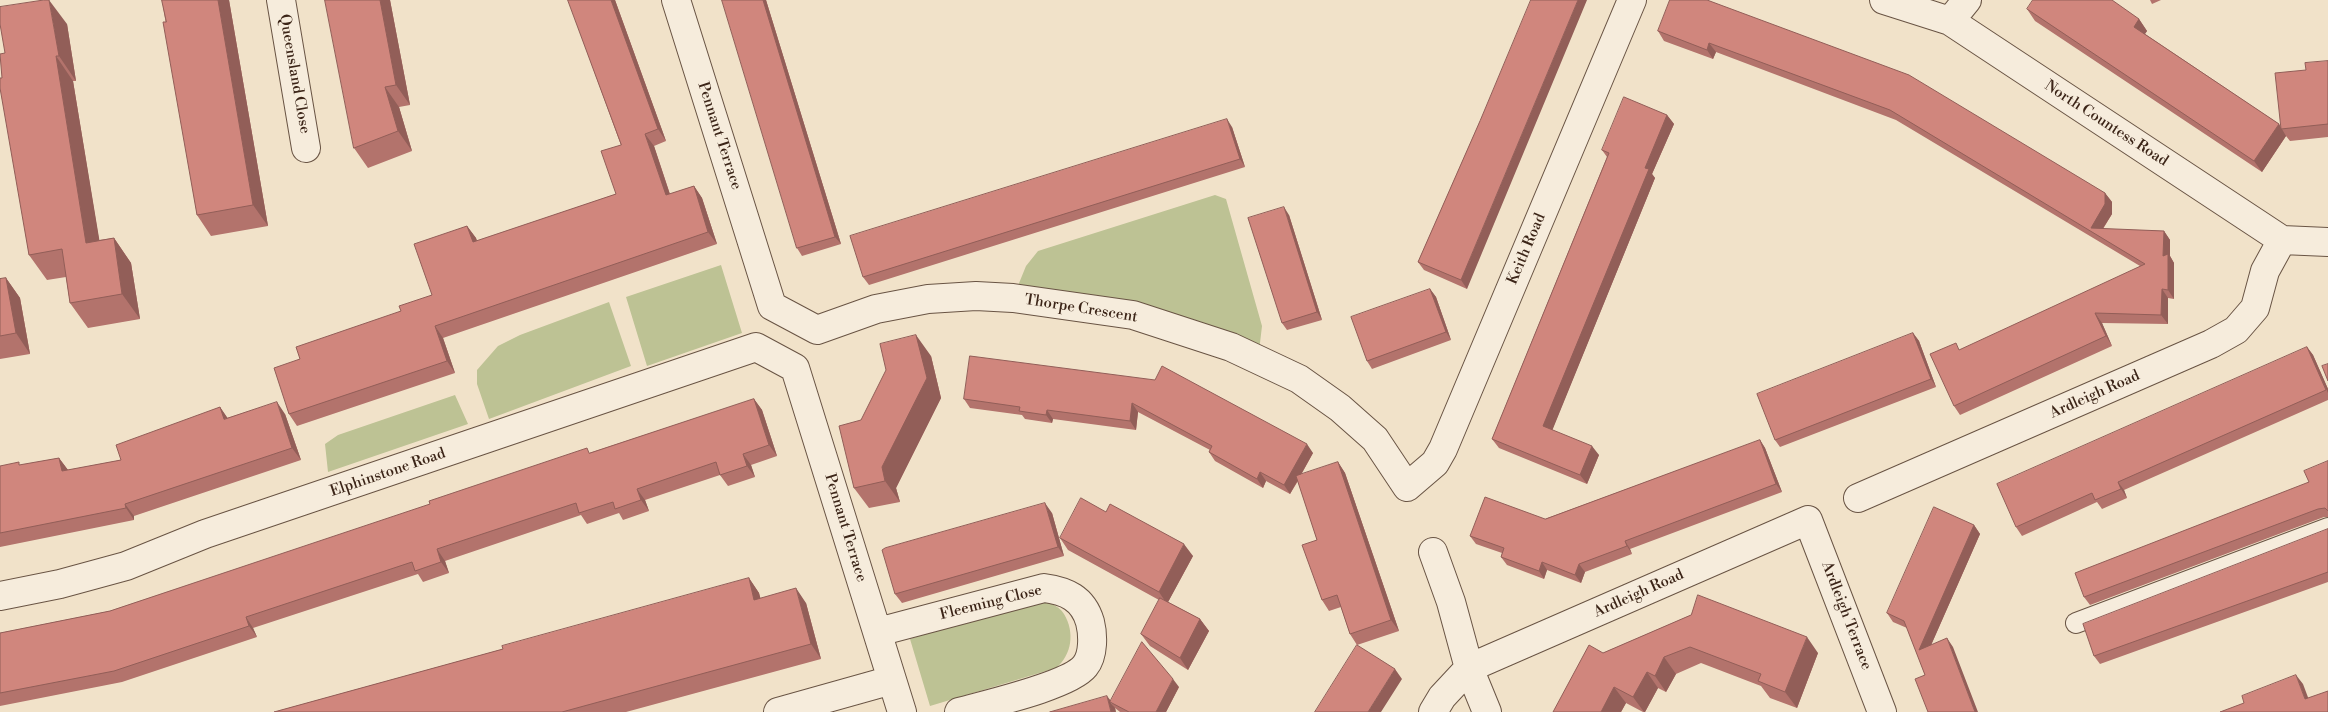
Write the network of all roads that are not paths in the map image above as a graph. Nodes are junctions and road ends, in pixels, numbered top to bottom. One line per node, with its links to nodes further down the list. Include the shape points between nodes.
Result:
1 (281, 0): 7 (street, Queensland Close)
2 (676, 0): 10 (street, Pennant Terrace, via 772,306)
3 (1632, 0): 12 (street, Keith Road, via 1443,448 1435,463)
4 (1884, 0): 6 (street, North Countess Road)
5 (1967, 0): 6 (street)
6 (1950, 21): 8 (street, North Countess Road)
7 (306, 148)
8 (2282, 240): 9 (street); 13 (street, Ardleigh Road, via 2265,271 2255,308 2236,330 2212,344)
9 (2328, 242)
10 (793, 318): 12 (street, Thorpe Crescent, via 817,330 876,310 928,300 976,296 1133,315 1231,347 1299,379 1376,439)
11 (773, 356): 17 (street, Elphinstone Road, via 756,347 205,534 126,566); 19 (street, Pennant Terrace, via 795,368)
12 (1407, 487)
13 (1858, 498)
14 (1808, 520): 20 (street, Ardleigh Road); 27 (street, Ardleigh Terrace)
15 (2328, 528): 18 (lane)
16 (1433, 552): 20 (street)
17 (0, 596)
18 (2076, 623)
19 (878, 632): 21 (street, Pennant Terrace); 24 (street, Fleeming Close, via 1044,588 1063,591 1075,598 1087,613 1092,630 1092,648 1087,664 1078,674)
20 (1469, 668): 25 (street); 26 (street)
21 (892, 680): 22 (street); 23 (street, Pennant Terrace)
22 (778, 712)
23 (902, 712)
24 (959, 712)
25 (1433, 712)
26 (1487, 712)
27 (1882, 712)

